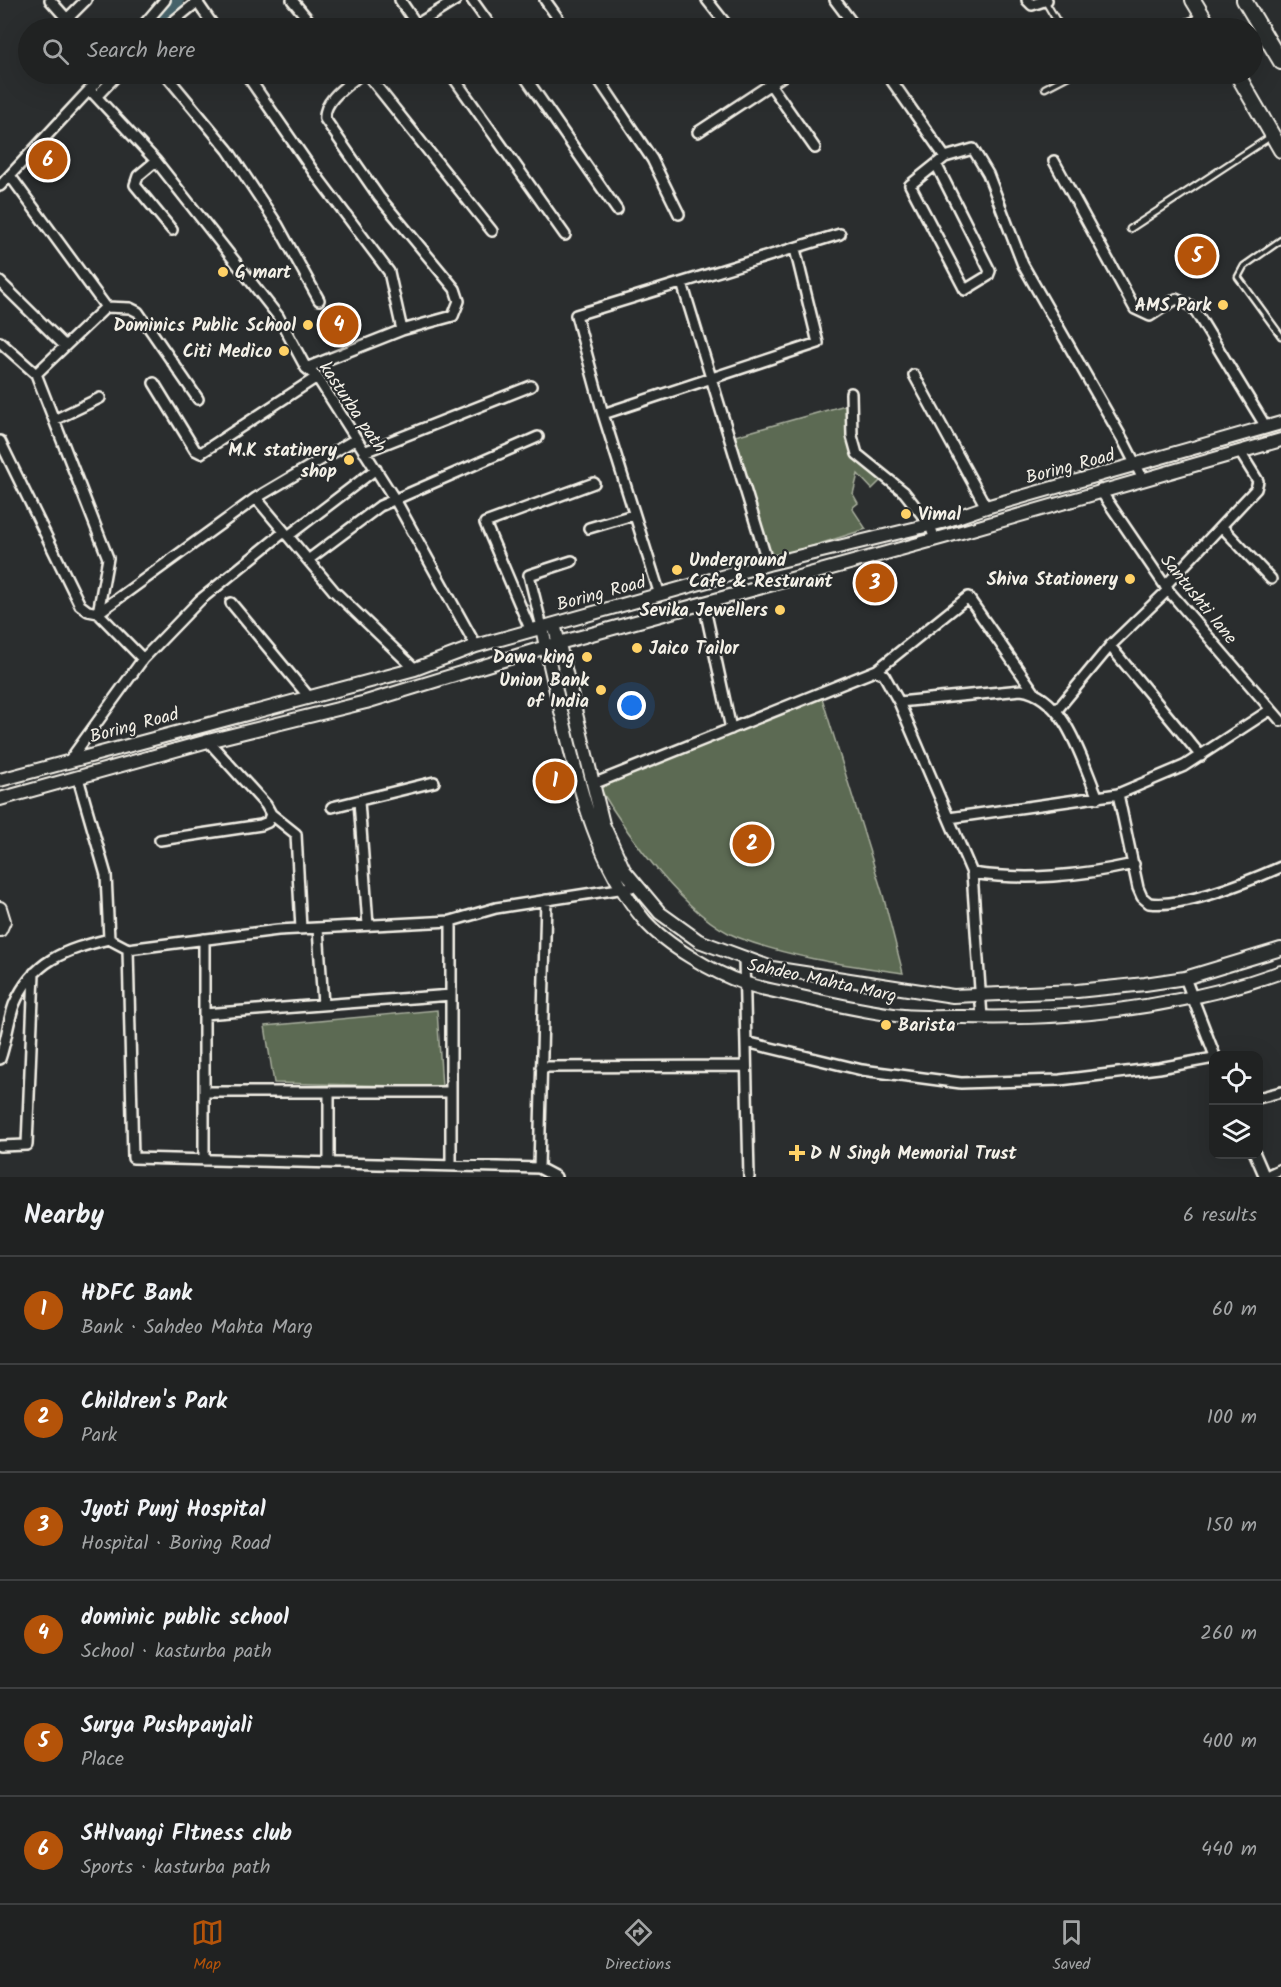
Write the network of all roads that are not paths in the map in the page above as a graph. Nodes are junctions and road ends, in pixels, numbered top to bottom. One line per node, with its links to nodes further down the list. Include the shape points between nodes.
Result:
1 (50, 0): 17 (street)
2 (86, 0): 18 (street)
3 (165, 0): 19 (street)
4 (292, 0): 22 (street)
5 (400, 0): 23 (street)
6 (456, 0): 24 (street)
7 (472, 0): 25 (street)
8 (545, 0): 26 (street)
9 (707, 0): 27 (street)
10 (836, 0): 28 (street)
11 (1027, 0): 12 (street, via 1032,5)
12 (1046, 0): 29 (lane)
13 (1193, 0): 16 (main road)
14 (1244, 0): 31 (main road)
15 (198, 1): 20 (street); 21 (street)
16 (1203, 16): 30 (lane)
17 (66, 18)
18 (68, 18)
19 (150, 18)
20 (177, 18)
21 (209, 18)
22 (307, 18)
23 (410, 18)
24 (429, 18)
25 (485, 18)
26 (557, 18)
27 (721, 18)
28 (847, 18)
29 (1056, 18)
30 (1198, 18)
31 (1255, 18)
32 (1263, 32): 33 (main road)
33 (1281, 62)
34 (98, 84): 48 (street)
35 (105, 84): 48 (street)
36 (173, 84): 69 (street, via 228,150 277,224)
37 (253, 84): 71 (street, via 389,272)
38 (347, 84): 71 (street, via 332,100 325,119 379,197 447,276 459,301 453,316)
39 (375, 84): 62 (street)
40 (458, 84): 64 (street)
41 (530, 84): 58 (street)
42 (602, 84): 59 (street, via 648,152)
43 (771, 84): 49 (street); 51 (street)
44 (894, 84): 52 (street)
45 (1053, 84): 47 (lane)
46 (1243, 84): 50 (main road)
47 (1045, 88)
48 (93, 93): 53 (street, kasturba path); 56 (street)
49 (698, 132)
50 (1279, 145): 60 (lane)
51 (815, 148)
52 (945, 157): 55 (street); 95 (street, via 973,149 988,174 1023,265)
53 (156, 161): 61 (street, via 138,176 135,185); 75 (street, kasturba path, via 278,316)
54 (1054, 161): 88 (street, via 1135,309 1150,316 1176,299 1193,307)
55 (936, 164): 55 (street, via 910,185 965,290 990,271)
56 (11, 177): 57 (street); 70 (street)
57 (0, 186)
58 (618, 210)
59 (679, 214)
60 (1130, 229)
61 (172, 230)
62 (492, 231)
63 (840, 234): 66 (street)
64 (565, 235)
65 (1281, 240): 72 (lane, via 1244,266 1238,277)
66 (795, 249): 68 (street); 79 (street, via 818,343)
67 (0, 282): 74 (street)
68 (682, 283): 79 (street); 85 (street, via 576,315)
69 (319, 300)
70 (106, 307): 74 (street); 84 (street, via 138,312)
71 (402, 330): 75 (street)
72 (1281, 336)
73 (0, 342): 76 (street)
74 (65, 346): 76 (street)
75 (306, 368): 78 (street, kasturba path)
76 (36, 374): 86 (street)
77 (914, 375): 102 (street)
78 (317, 377): 80 (street, via 201,453 195,450); 90 (street, kasturba path)
79 (712, 378): 85 (street); 111 (street)
80 (154, 383)
81 (531, 386): 93 (street)
82 (851, 393): 104 (street, via 852,436 857,454 898,486)
83 (100, 398): 86 (street)
84 (198, 399)
85 (603, 414): 103 (street)
86 (54, 420): 117 (street, via 108,558)
87 (1281, 423): 88 (street, Boring Road)
88 (1266, 427): 95 (street, Boring Road)
89 (538, 437): 101 (street)
90 (356, 439): 93 (street, kasturba path); 100 (street)
91 (1281, 440): 94 (street)
92 (0, 441): 117 (street, via 80,605)
93 (364, 452): 96 (street, kasturba path)
94 (1240, 452): 97 (street); 105 (street, via 1258,481 1256,489)
95 (1135, 466): 97 (street); 102 (street, Boring Road)
96 (376, 469): 101 (street, kasturba path); 107 (street)
97 (1143, 479): 99 (street)
98 (594, 483): 118 (street, via 485,523)
99 (1100, 490): 108 (street); 113 (street, Santushti lane)
100 (256, 498): 107 (street); 117 (street)
101 (395, 500): 109 (street, via 373,510); 120 (street, kasturba path)
102 (986, 507): 104 (street, Boring Road)
103 (633, 515): 106 (street); 114 (street)
104 (930, 525): 108 (street); 111 (street, Boring Road)
105 (1222, 527): 112 (street); 113 (street)
106 (589, 528)
107 (286, 534): 109 (street); 123 (street, via 200,600)
108 (935, 540): 116 (street)
109 (308, 560): 124 (street, via 334,591)
110 (572, 561): 118 (street, via 530,575)
111 (768, 564): 114 (street, Boring Road)
112 (1271, 579)
113 (1166, 588): 121 (street); 130 (street, Santushti lane)
114 (660, 595): 118 (street, Boring Road)
115 (231, 603): 127 (street)
116 (704, 604): 119 (street); 132 (street)
117 (98, 613): 123 (street)
118 (542, 627): 119 (street, Sahdeo Mahta Marg); 120 (street, Boring Road); 122 (street, Sahdeo Mahta Marg)
119 (559, 643): 122 (street); 139 (street, Sahdeo Mahta Marg)
120 (476, 646): 124 (street, Boring Road)
121 (1110, 646): 129 (street); 134 (street)
122 (546, 648): 133 (street, via 366,702); 152 (street, Sahdeo Mahta Marg, via 582,796)
123 (143, 659): 135 (street)
124 (415, 669): 127 (street, Boring Road)
125 (877, 670): 126 (street, via 968,597); 128 (street); 132 (street)
126 (1034, 692): 128 (street); 129 (street)
127 (309, 697): 135 (street, Boring Road)
128 (899, 702): 146 (street)
129 (1057, 710): 141 (street)
130 (1270, 710): 131 (street, Santushti lane); 134 (street)
131 (1281, 721)
132 (731, 729): 139 (street)
133 (208, 741): 136 (street); 145 (street)
134 (1201, 756): 140 (street)
135 (69, 761): 137 (street, Boring Road)
136 (78, 778): 142 (street); 160 (street, via 106,874)
137 (0, 780)
138 (434, 782): 143 (street)
139 (593, 784): 151 (street, Sahdeo Mahta Marg, via 603,824 624,870)
140 (1118, 794): 141 (street); 148 (street)
141 (1098, 798): 146 (street)
142 (0, 799)
143 (359, 801): 144 (street); 156 (street)
144 (332, 807)
145 (271, 814): 147 (street, via 268,822 261,825); 158 (street, via 296,834)
146 (949, 818): 150 (street)
147 (160, 840)
148 (1134, 864): 149 (street, via 1142,897 1159,905 1228,888); 150 (street, via 1029,879)
149 (1281, 867)
150 (972, 873): 170 (street)
151 (638, 886): 152 (street); 164 (street, Sahdeo Mahta Marg, via 660,913 699,941)
152 (622, 889): 153 (street); 168 (street, Sahdeo Mahta Marg, via 646,922 676,946)
153 (546, 900): 155 (street); 180 (street)
154 (0, 908): 159 (street, via 4,921)
155 (451, 921): 156 (street); 169 (street)
156 (368, 925): 157 (street)
157 (318, 928): 158 (street); 172 (street)
158 (301, 929): 161 (street)
159 (0, 930)
160 (109, 939): 162 (street); 165 (street, via 69,949)
161 (204, 939): 162 (street); 173 (street)
162 (128, 949): 188 (street, via 133,1158)
163 (1281, 949): 167 (street, Sahdeo Mahta Marg)
164 (744, 958): 168 (street); 170 (street, Sahdeo Mahta Marg, via 772,968 953,996)
165 (34, 971): 178 (street, via 14,1006); 186 (street, via 27,1145)
166 (1281, 972): 171 (street, Sahdeo Mahta Marg)
167 (1185, 978): 170 (street, Sahdeo Mahta Marg, via 1077,991); 171 (street)
168 (744, 983): 174 (street, Sahdeo Mahta Marg, via 904,1016); 175 (street)
169 (451, 995): 172 (street); 183 (street)
170 (981, 995): 174 (street)
171 (1193, 997): 174 (street, Sahdeo Mahta Marg, via 1050,1016); 176 (street)
172 (323, 1005): 173 (street)
173 (204, 1014): 181 (street)
174 (982, 1018)
175 (746, 1042): 177 (street, via 862,1070 961,1083 1060,1080); 179 (street)
176 (1212, 1051)
177 (1209, 1058)
178 (0, 1059)
179 (746, 1065): 180 (street); 194 (street)
180 (541, 1067): 191 (street)
181 (204, 1092): 182 (street); 188 (street)
182 (329, 1092): 183 (street); 189 (street)
183 (451, 1092): 190 (street)
184 (1281, 1092): 185 (street)
185 (1263, 1097)
186 (0, 1146)
187 (1257, 1159): 195 (street)
188 (204, 1160): 189 (street)
189 (329, 1162): 190 (street)
190 (451, 1166): 191 (street)
191 (538, 1168): 193 (street)
192 (1281, 1169): 195 (street)
193 (556, 1177)
194 (749, 1177)
195 (1264, 1177)

